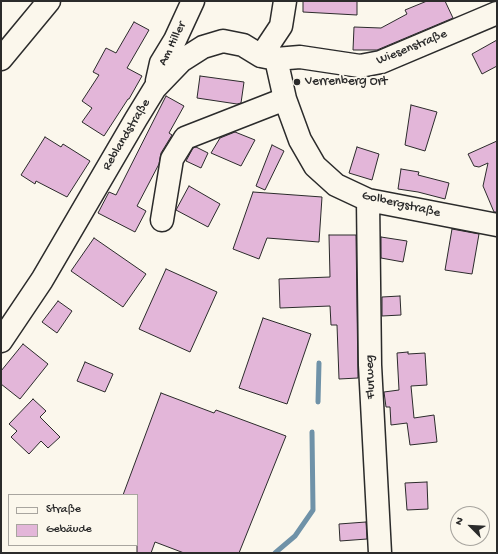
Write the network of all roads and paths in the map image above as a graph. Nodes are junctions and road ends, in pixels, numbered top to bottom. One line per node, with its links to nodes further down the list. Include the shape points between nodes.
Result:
1 (49, 1): 6 (street)
2 (193, 1): 7 (street, Am Hiller, via 161,63)
3 (285, 1): 5 (street, via 281,26)
4 (497, 13): 5 (street, Wiesenstraße, via 377,63 360,66 300,57)
5 (269, 57): 7 (street, Reblandstraße, via 244,45 223,41 203,47 181,61); 8 (street, Golbergstraße)
6 (1, 59)
7 (155, 88): 12 (street, Reblandstraße, via 42,280)
8 (285, 99): 9 (street, Golbergstraße, via 300,140 316,166 336,186); 10 (street, via 185,138 172,159)
9 (368, 200): 11 (street, Golbergstraße); 13 (street, Flurweg, via 370,365)
10 (162, 220)
11 (497, 225)
12 (1, 341)
13 (380, 553)

